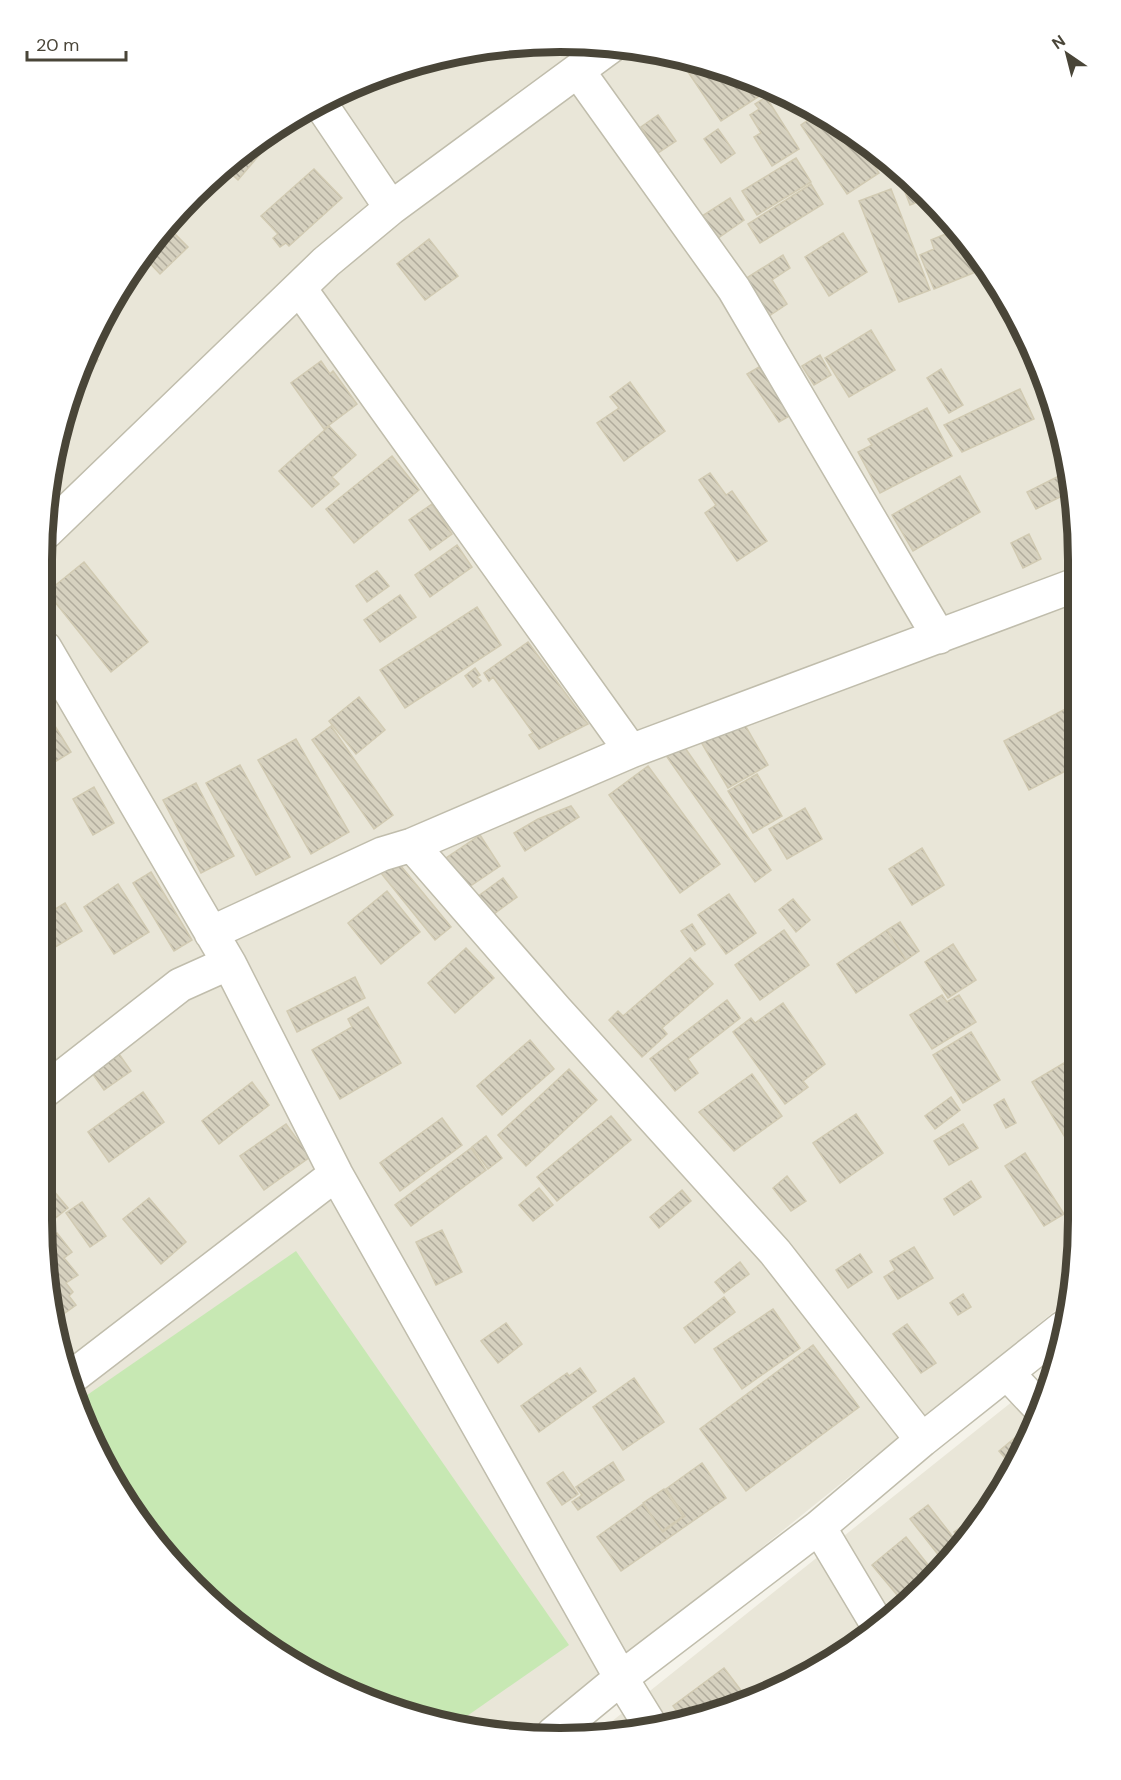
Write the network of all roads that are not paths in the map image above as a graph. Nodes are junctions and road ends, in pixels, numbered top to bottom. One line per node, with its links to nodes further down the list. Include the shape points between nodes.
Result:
1 (600, 55): 2 (street)
2 (578, 71): 4 (street); 8 (street, via 734,289)
3 (325, 111): 4 (street)
4 (391, 208): 5 (street)
5 (300, 289): 6 (street); 10 (street)
6 (54, 524)
7 (1068, 587): 8 (street)
8 (939, 637): 10 (street)
9 (52, 660): 12 (street)
10 (631, 751): 11 (street)
11 (412, 845): 12 (street, via 382,854); 20 (street, via 775,1252)
12 (211, 933): 13 (street)
13 (229, 963): 14 (street, via 180,985); 15 (street)
14 (52, 1085)
15 (336, 1174): 18 (street); 23 (street)
16 (1055, 1335): 17 (street)
17 (1006, 1373): 19 (street); 20 (street)
18 (76, 1374)
19 (1035, 1402)
20 (922, 1440): 21 (street)
21 (819, 1527): 22 (street); 23 (street)
22 (874, 1619)
23 (621, 1678): 24 (street); 25 (street)
24 (647, 1720)
25 (560, 1728)

